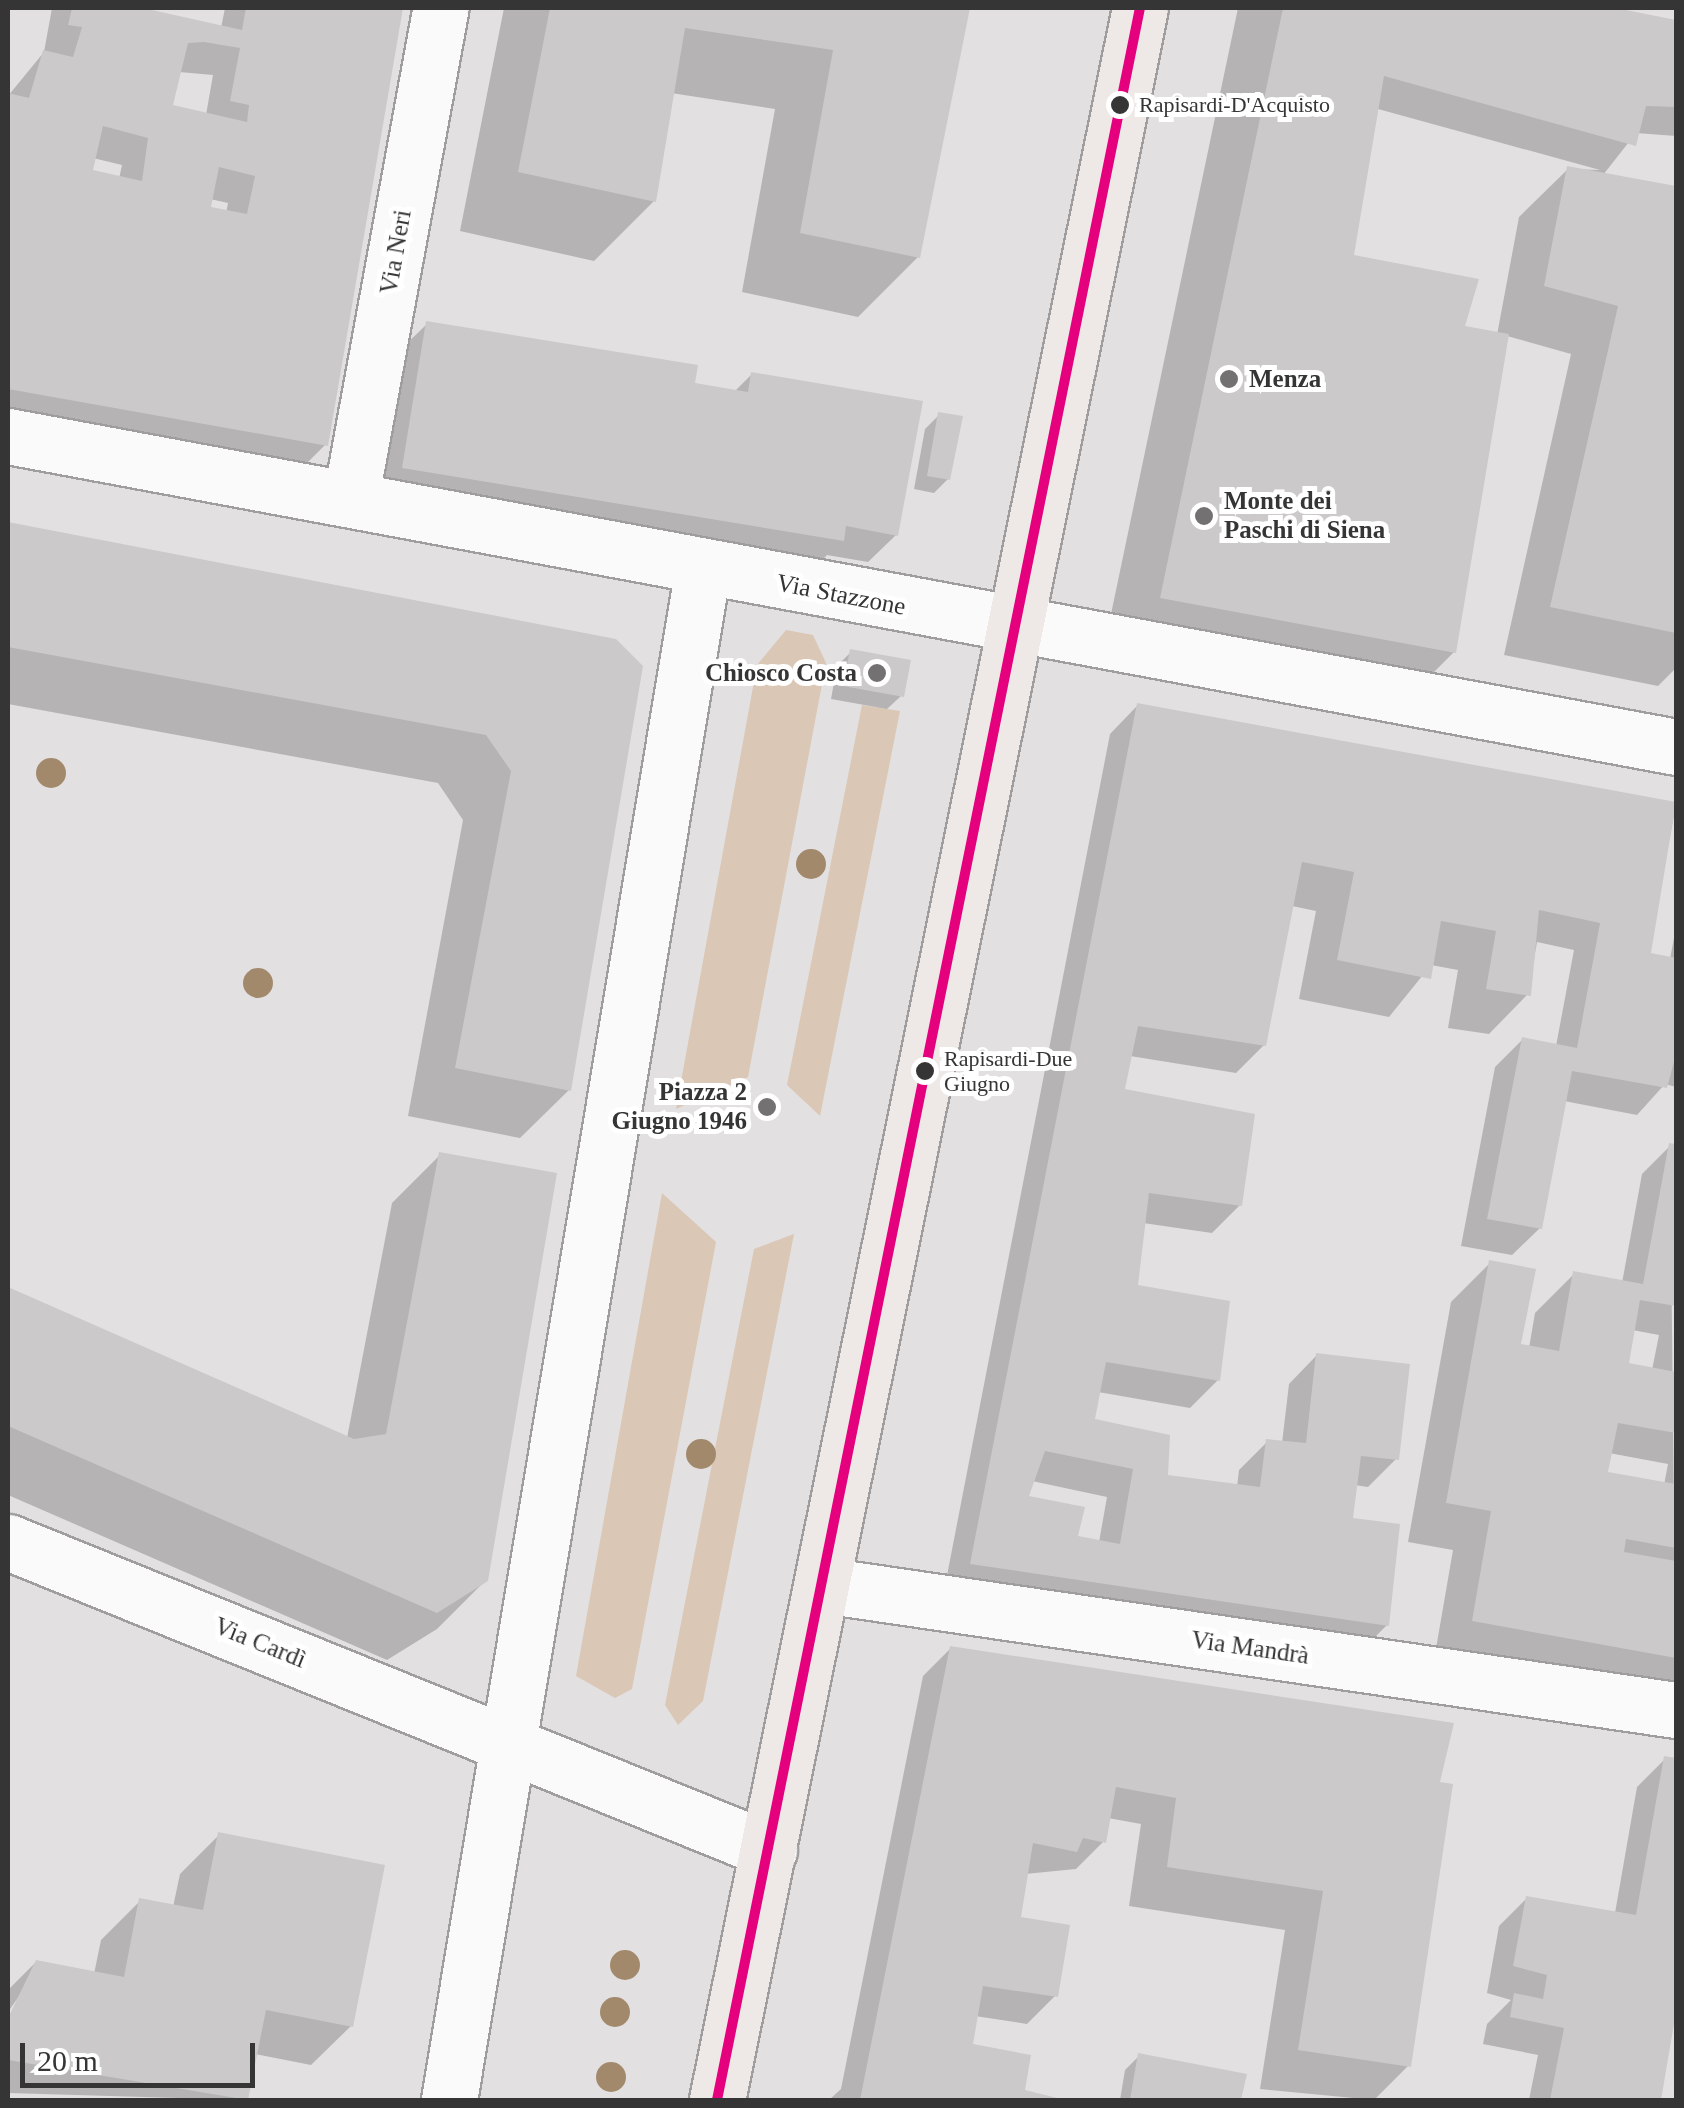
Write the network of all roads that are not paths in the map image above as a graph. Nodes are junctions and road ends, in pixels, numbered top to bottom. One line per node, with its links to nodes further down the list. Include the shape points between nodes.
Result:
1 (441, 8): 4 (street, Via Neri)
2 (1140, 8): 6 (main road)
3 (8, 436): 4 (street, Via Stazzone)
4 (350, 496): 5 (street, Via Stazzone)
5 (703, 568): 6 (street, Via Stazzone); 11 (street)
6 (1017, 629): 7 (street, Via Stazzone); 9 (main road)
7 (1676, 747)
8 (8, 1542): 11 (street, Via Cardì)
9 (823, 1585): 10 (street, Via Mandrà); 12 (main road)
10 (1676, 1710)
11 (513, 1744): 12 (street, Via Cardì); 13 (street)
12 (768, 1850): 14 (main road)
13 (449, 2100)
14 (716, 2100)

